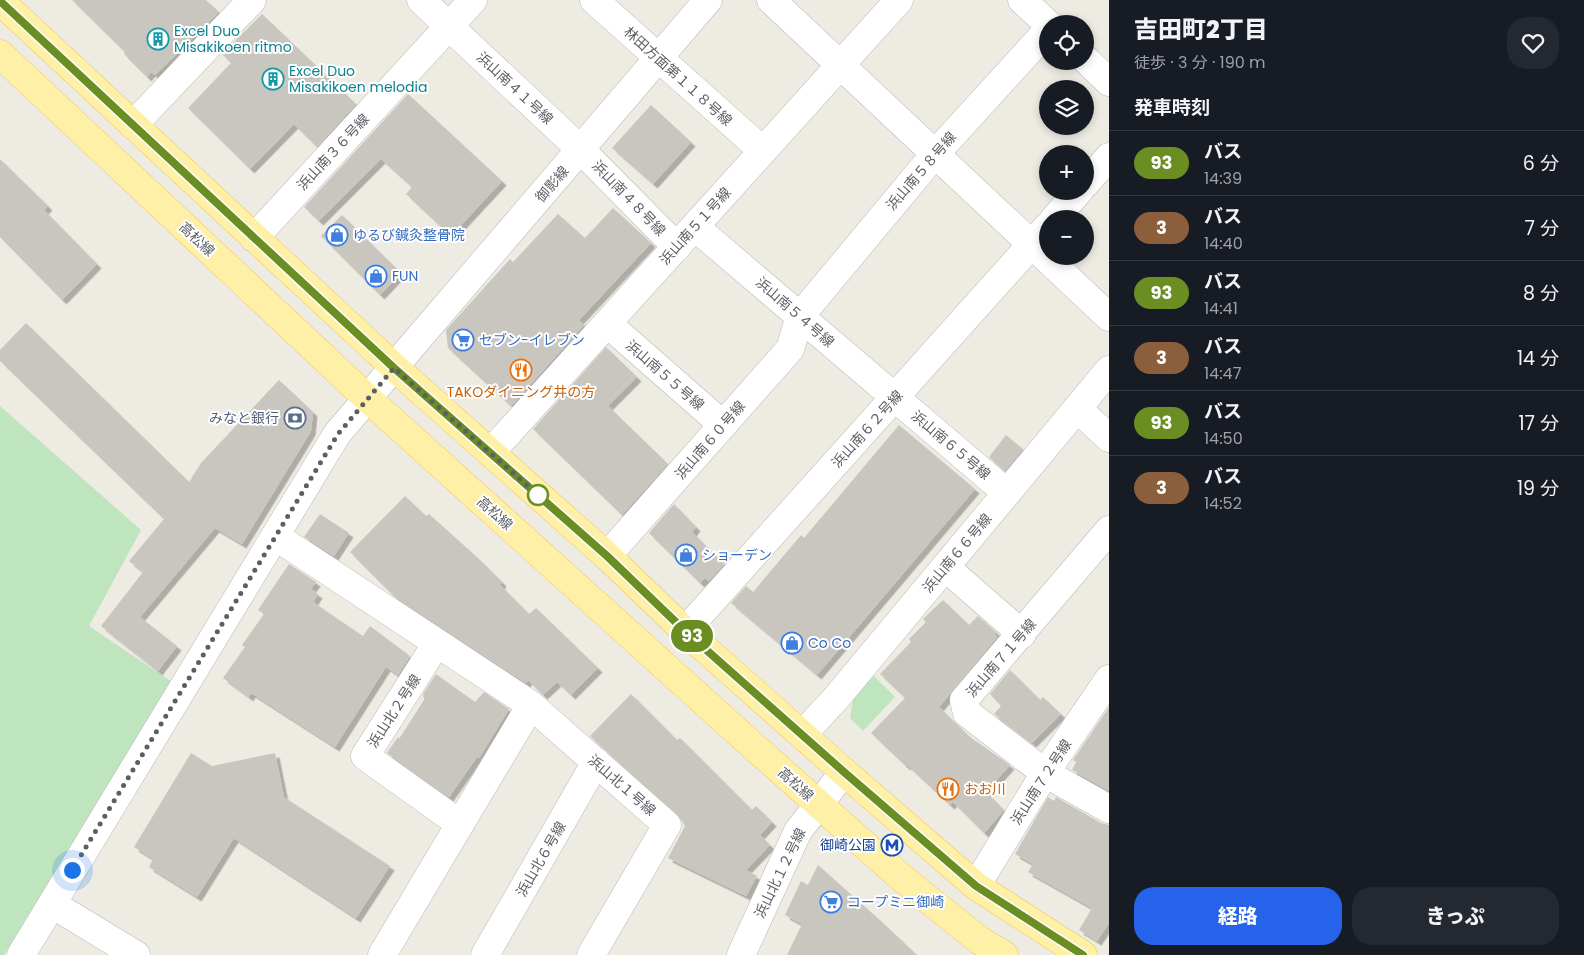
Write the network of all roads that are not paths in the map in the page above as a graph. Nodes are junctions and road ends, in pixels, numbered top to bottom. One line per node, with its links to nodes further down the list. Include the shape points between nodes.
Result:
1 (252, 0): 18 (street)
2 (421, 0): 11 (street, 浜山南４１号線)
3 (473, 0): 11 (street, 浜山南３６号線)
4 (594, 0): 14 (street, 林田方面第１１８号線)
5 (708, 0): 14 (street, 御影線)
6 (771, 0): 15 (street)
7 (899, 0): 15 (street, 浜山南５１号線)
8 (1022, 0): 10 (street)
9 (2, 1): 18 (main road)
10 (1039, 16)
11 (449, 26): 19 (street, 浜山南４１号線); 28 (street, 浜山南３６号線)
12 (1039, 40): 21 (street, 浜山南５８号線)
13 (0, 54): 37 (main road, 高松線)
14 (659, 60): 19 (street, 御影線); 20 (street, 林田方面第１１８号線)
15 (840, 65): 20 (street, 浜山南５１号線); 21 (street)
16 (1094, 68): 17 (street)
17 (1109, 82)
18 (133, 125): 28 (main road)
19 (582, 150): 29 (street, 浜山南４８号線); 34 (street, 御影線)
20 (762, 151): 26 (street, 浜山南５１号線)
21 (935, 154): 27 (street); 31 (street, 浜山南５８号線)
22 (1109, 157): 23 (street)
23 (1094, 174)
24 (1071, 200): 25 (street)
25 (1062, 210)
26 (695, 227): 29 (street, 浜山南５１号線); 31 (street, 浜山南５４号線)
27 (1039, 235): 36 (street, 浜山南６２号線)
28 (254, 238): 34 (main road)
29 (677, 247): 33 (street, 浜山南５１号線)
30 (1065, 265): 32 (street)
31 (800, 316): 36 (street, 浜山南５４号線); 39 (street, 浜山南６０号線, via 790,349)
32 (1109, 317)
33 (608, 324): 39 (street, 浜山南５５号線); 41 (street, 浜山南５１号線)
34 (394, 368): 37 (street, 御影線); 41 (main road)
35 (1109, 370): 38 (street, 浜山南６６号線)
36 (895, 397): 42 (street, 浜山南６５号線); 47 (street, 浜山南６２号線)
37 (367, 398): 44 (street, 御影線, via 338,434); 56 (main road, 高松線)
38 (1077, 408): 40 (street); 42 (street, 浜山南６６号線)
39 (723, 426): 45 (street, 浜山南６０号線)
40 (1109, 438)
41 (491, 452): 45 (main road)
42 (1007, 493): 46 (street, 浜山南６６号線)
43 (1109, 530): 48 (street, 浜山南７１号線)
44 (275, 536): 49 (street, 浜山北１号線); 60 (street, 御影線)
45 (607, 556): 47 (main road)
46 (945, 567): 48 (street); 52 (street, 浜山南６６号線)
47 (685, 631): 52 (main road)
48 (1022, 634): 55 (street, 浜山南７１号線, via 964,700 967,713)
49 (437, 643): 51 (street, 浜山北１号線); 58 (street, 浜山北２号線, via 365,756)
50 (1106, 691): 55 (street, 浜山南７２号線)
51 (531, 705): 53 (street, 浜山北１号線); 58 (street)
52 (803, 734): 54 (main road)
53 (596, 762): 65 (street, 浜山北６号線); 66 (street, 浜山北１号線, via 667,825)
54 (844, 772): 56 (street, 浜山北１２号線); 59 (main road)
55 (1045, 773): 57 (street); 59 (street, 浜山南７２号線)
56 (819, 805): 61 (main road, 高松線); 67 (street, 浜山北１２号線, via 798,831)
57 (1109, 809)
58 (460, 824): 64 (street)
59 (976, 886): 69 (main road)
60 (52, 904): 62 (street, 御影線); 63 (street)
61 (974, 947): 68 (main road, 高松線)
62 (21, 955)
63 (136, 955)
64 (382, 955)
65 (485, 955)
66 (591, 955)
67 (741, 955)
68 (1004, 955)
69 (1083, 955)

